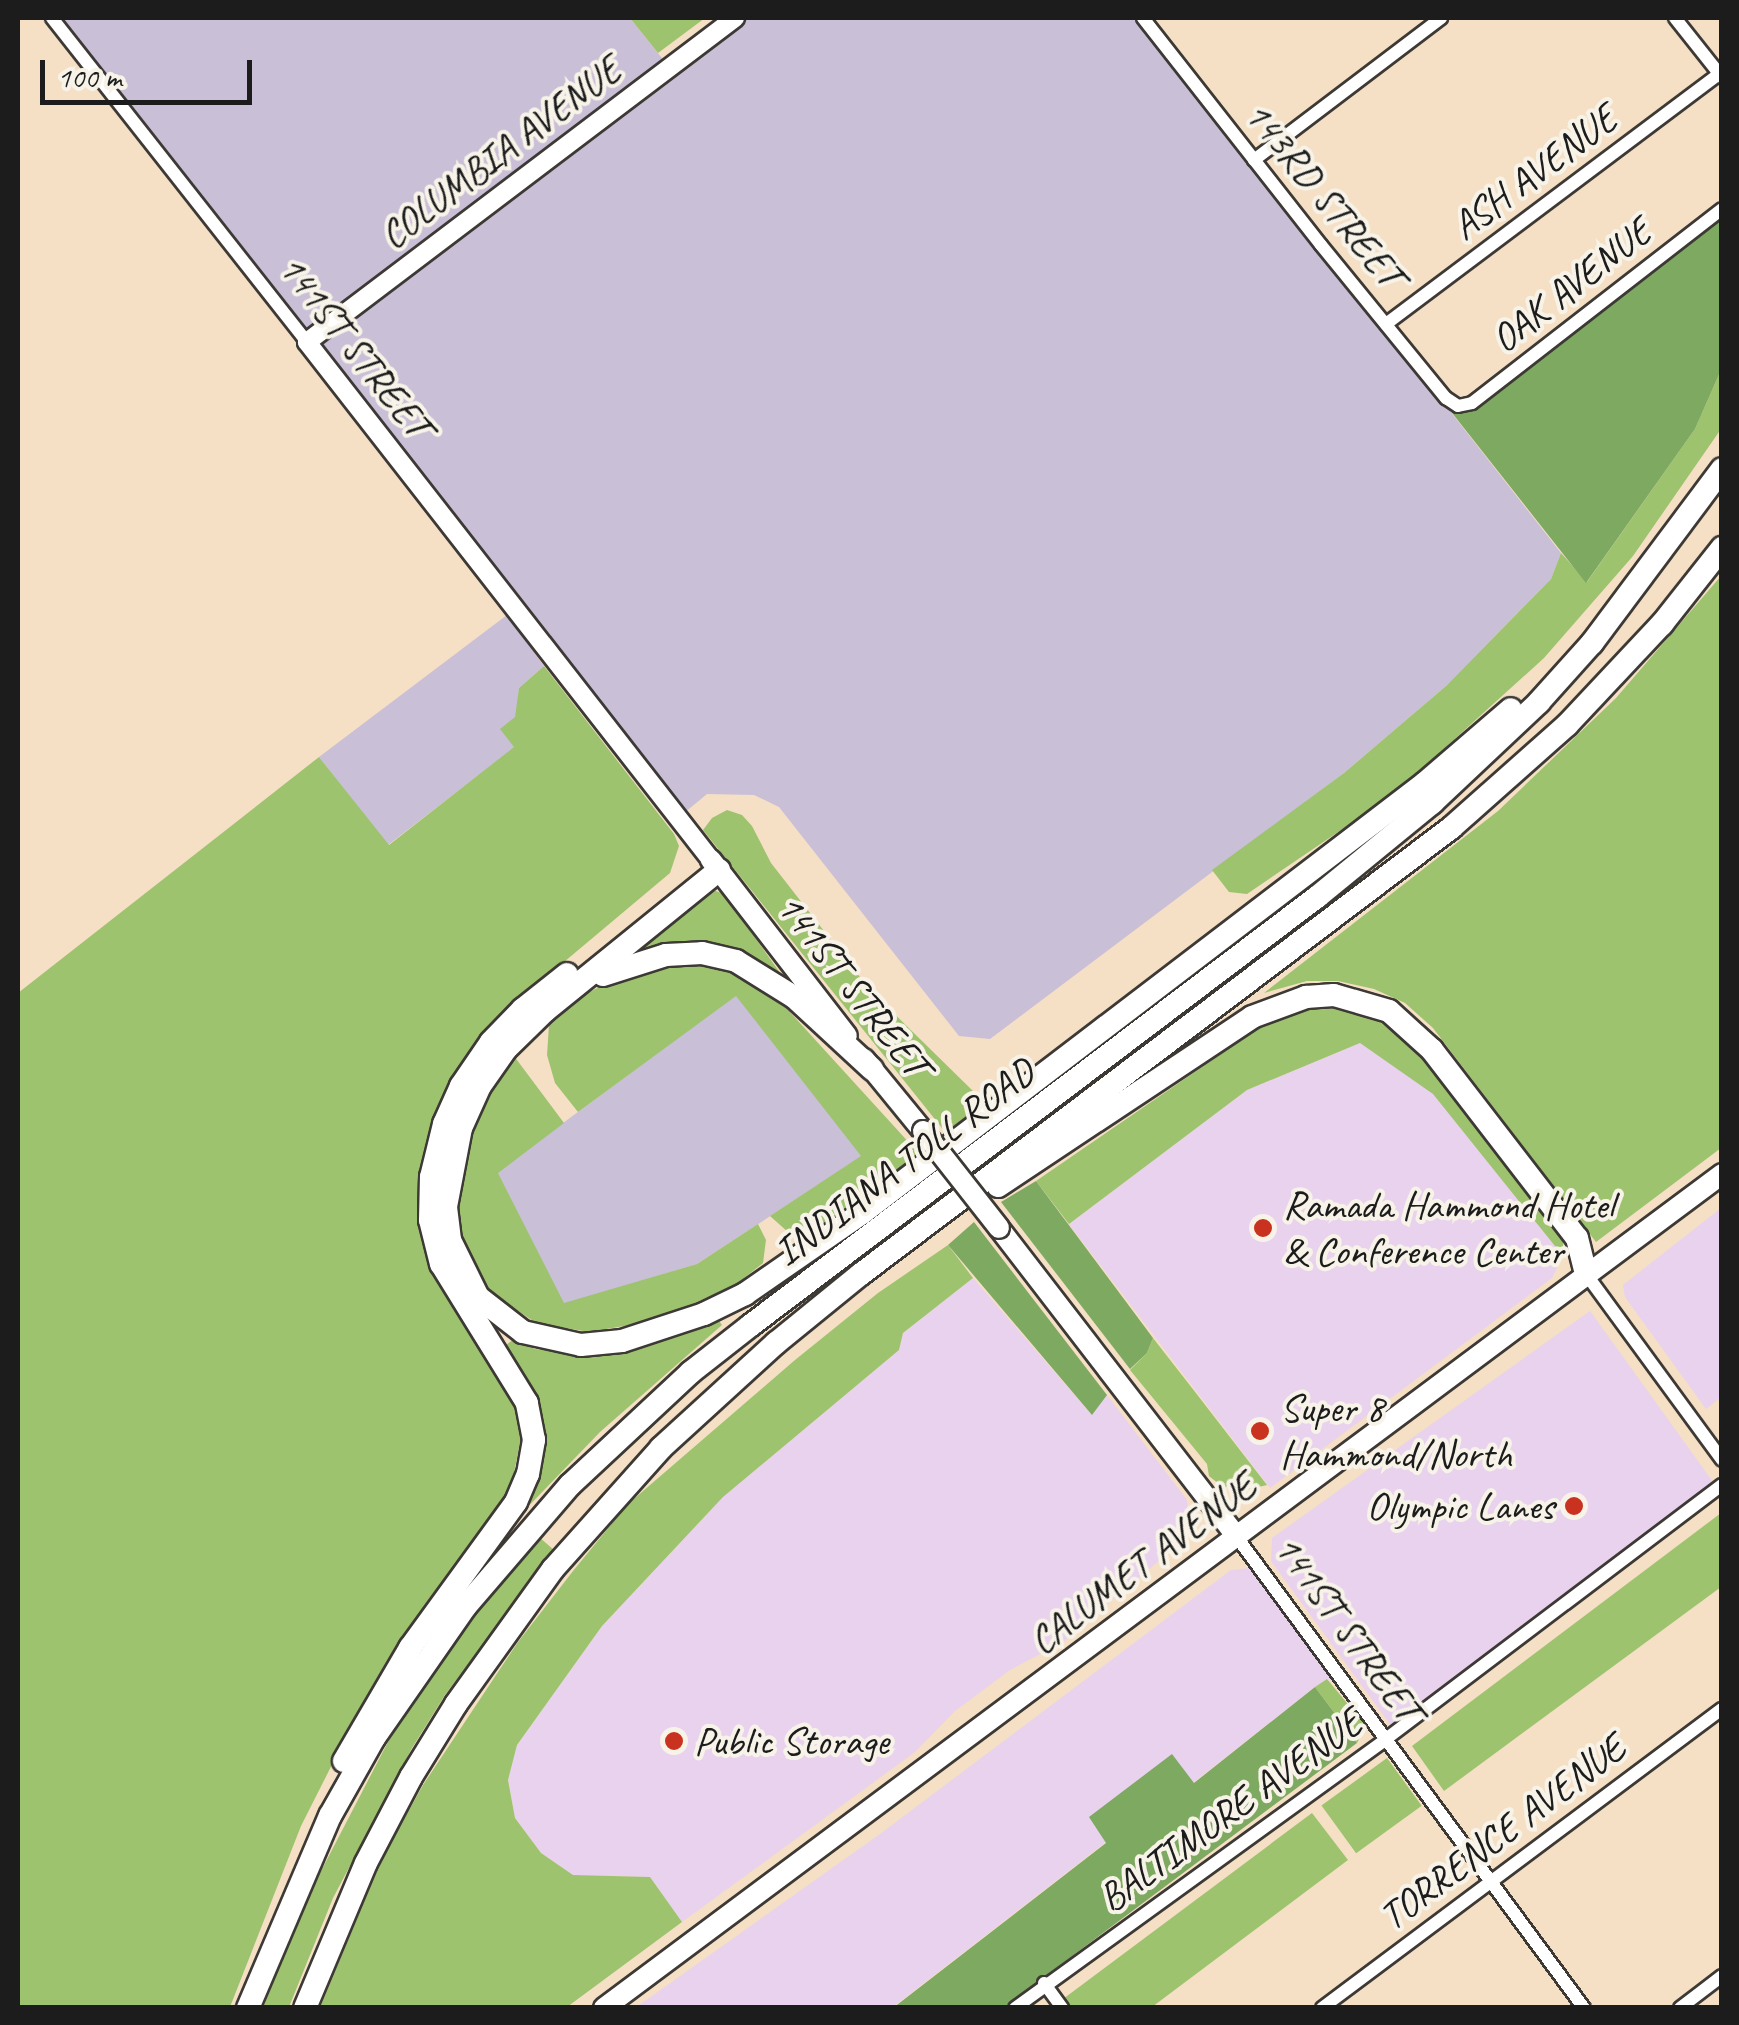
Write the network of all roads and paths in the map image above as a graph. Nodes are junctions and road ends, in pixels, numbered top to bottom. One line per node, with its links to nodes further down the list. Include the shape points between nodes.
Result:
1 (52, 18): 10 (street, 141ST STREET)
2 (735, 18): 10 (street, COLUMBIA AVENUE)
3 (1143, 18): 7 (street, 143RD STREET)
4 (1441, 18): 7 (street)
5 (1674, 18): 6 (street)
6 (1721, 74): 9 (street, ASH AVENUE)
7 (1254, 160): 9 (street, 143RD STREET)
8 (1722, 208): 11 (street, OAK AVENUE, via 1472,404)
9 (1386, 324): 11 (street, 143RD STREET)
10 (307, 342): 15 (street, 141ST STREET)
11 (1458, 406)
12 (1722, 468): 14 (highway, INDIANA TOLL ROAD)
13 (1722, 548): 19 (highway, INDIANA TOLL ROAD, via 1567,726 1450,828)
14 (1592, 644): 16 (highway, via 1424,783 862,1213 745,1294 662,1330 582,1345 523,1332 478,1297 450,1240 446,1208 460,1128 506,1049); 27 (highway, INDIANA TOLL ROAD, via 1487,752 1380,847 750,1325 626,1430 520,1540 417,1672 330,1816)
15 (715, 865): 16 (highway); 17 (main road, 141ST STREET); 27 (highway, via 522,1008 461,1086 444,1124 430,1220 441,1264 527,1404 534,1440 528,1474 516,1502 361,1728 294,1863)
16 (545, 1011): 17 (highway, via 628,964 702,953 736,960 766,977)
17 (872, 1069): 23 (main road, 141ST STREET, bridge)
18 (1722, 1174): 20 (main road, CALUMET AVENUE)
19 (936, 1216): 20 (highway, via 1008,1181 1252,1016 1306,997 1334,996 1389,1012 1432,1050 1577,1238); 31 (highway, INDIANA TOLL ROAD, via 714,1397 553,1569 410,1776)
20 (1586, 1274): 21 (street); 23 (main road, CALUMET AVENUE)
21 (1722, 1460)
22 (1722, 1484): 25 (street, BALTIMORE AVENUE)
23 (1236, 1536): 25 (street, 141ST STREET); 32 (main road, CALUMET AVENUE)
24 (1722, 1709): 26 (street, TORRENCE AVENUE)
25 (1386, 1739): 26 (street, 141ST STREET); 29 (street, BALTIMORE AVENUE)
26 (1491, 1881): 35 (street, TORRENCE AVENUE); 36 (street, 141ST STREET)
27 (282, 1921): 30 (highway, INDIANA TOLL ROAD)
28 (1722, 1976): 37 (street)
29 (1044, 1983): 33 (street, BALTIMORE AVENUE); 34 (street)
30 (248, 2008)
31 (304, 2008)
32 (604, 2008)
33 (1015, 2008)
34 (1062, 2008)
35 (1322, 2008)
36 (1584, 2008)
37 (1680, 2008)

